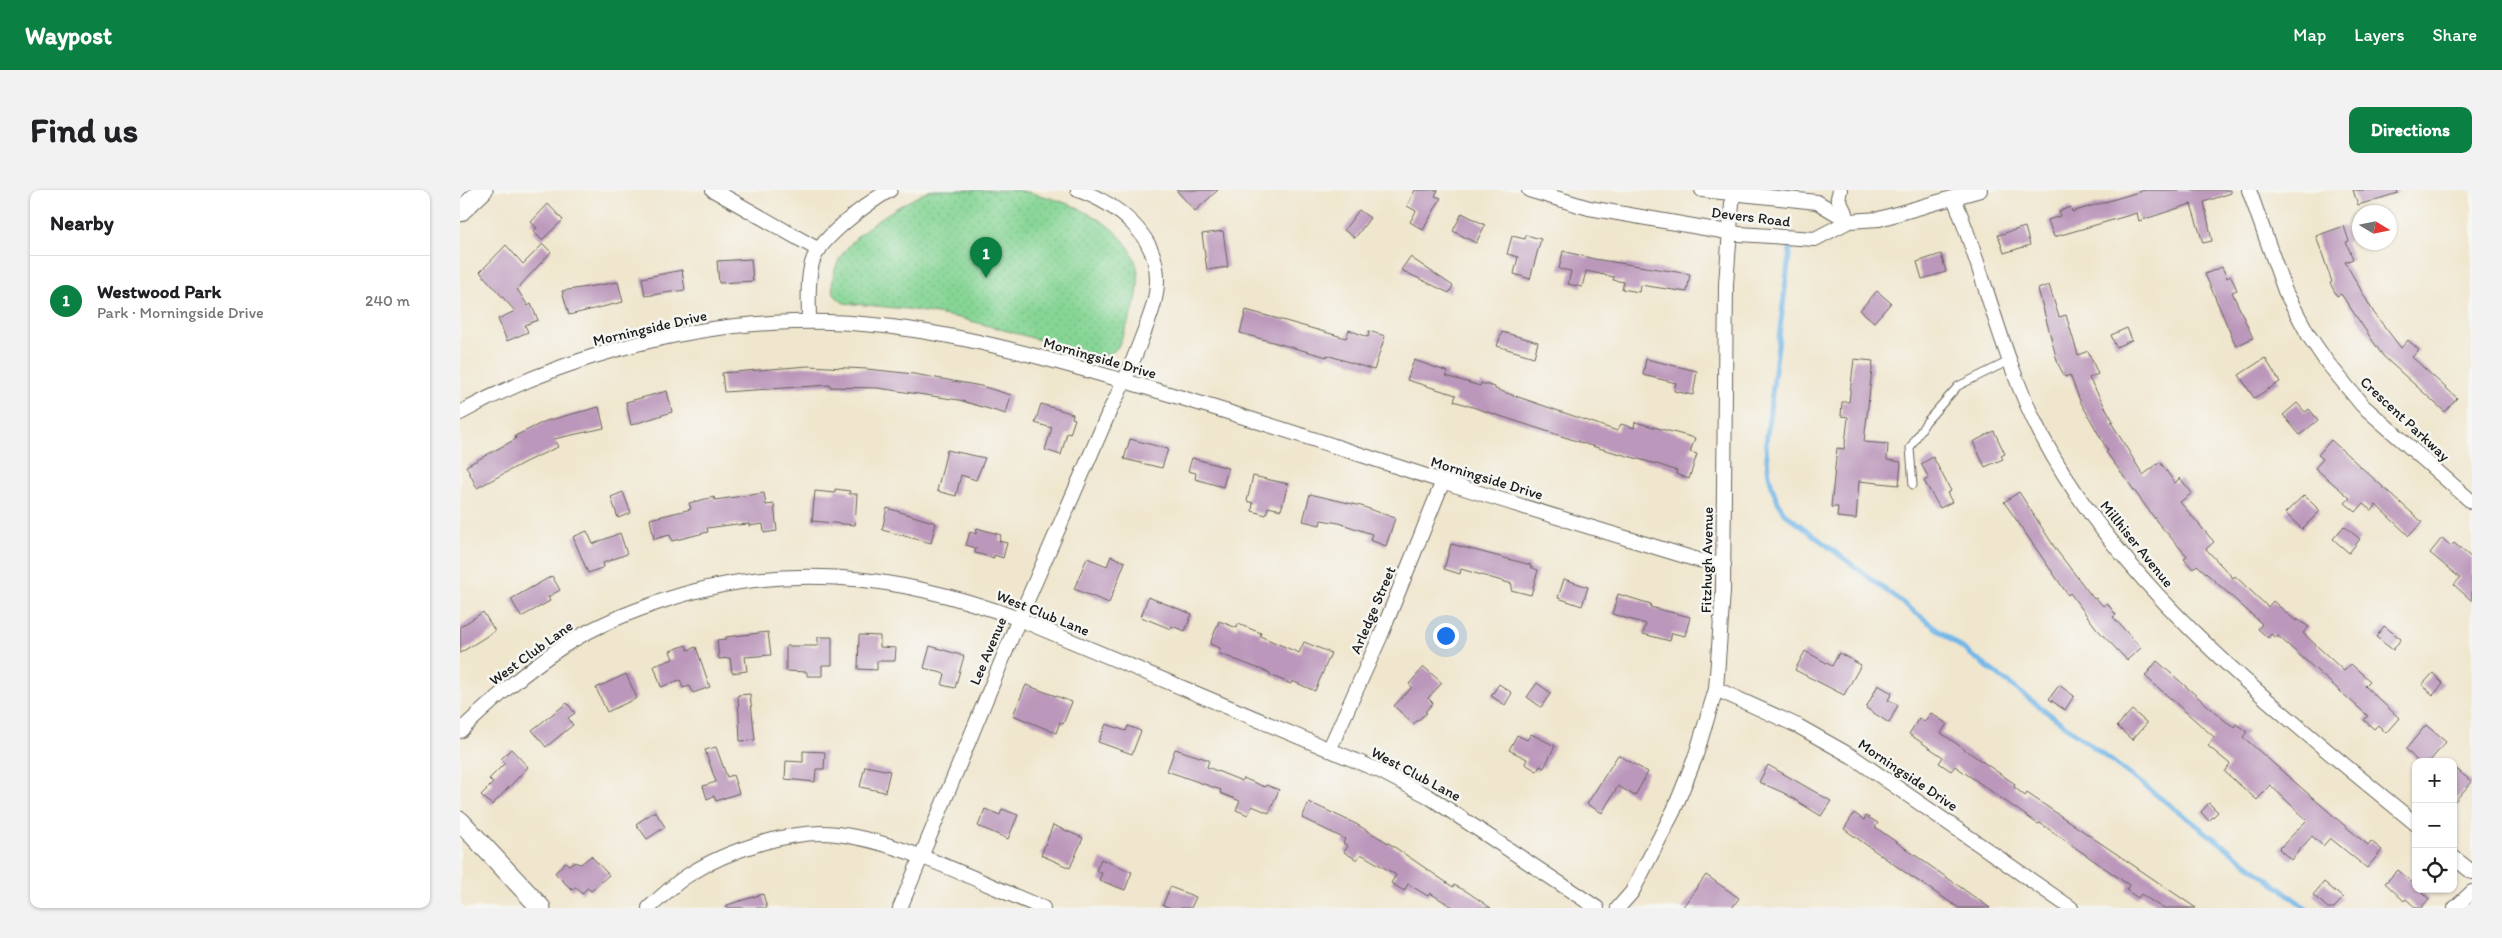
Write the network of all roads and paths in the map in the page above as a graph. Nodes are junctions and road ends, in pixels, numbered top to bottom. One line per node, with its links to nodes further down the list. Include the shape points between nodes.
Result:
1 (483, 190): 12 (street)
2 (713, 190): 15 (street)
3 (890, 190): 15 (street, via 859,212)
4 (1078, 190): 18 (street, Lee Avenue, via 1104,201 1130,220 1147,241 1156,267 1156,298)
5 (1529, 190): 14 (street, Devers Road, via 1589,208)
6 (1702, 190): 10 (street, Devers Road)
7 (1840, 190): 13 (street, via 1838,198)
8 (1980, 190): 11 (street, Devers Road)
9 (2249, 190): 22 (street, Crescent Parkway, via 2285,291 2326,362 2362,405)
10 (1733, 192): 13 (street, Devers Road, via 1817,202); 14 (street, Fitzhugh Avenue)
11 (1954, 198): 13 (street, Devers Road, via 1879,219); 17 (street, Millhiser Avenue)
12 (460, 212)
13 (1849, 221): 14 (street, Devers Road, via 1815,239)
14 (1729, 232): 23 (street, Fitzhugh Avenue)
15 (819, 250): 16 (street, via 810,272)
16 (809, 322): 18 (street, Morningside Drive, via 880,326 956,337); 19 (street, Morningside Drive, via 741,326 661,339 564,367)
17 (2011, 360): 21 (lane, via 1958,386 1926,422 1910,448); 29 (street, Millhiser Avenue, via 2035,421 2064,475 2088,512 2138,575 2210,647)
18 (1125, 382): 20 (street, Morningside Drive, via 1224,410); 24 (street, Lee Avenue)
19 (460, 413)
20 (1443, 481): 23 (street, Morningside Drive, via 1698,560); 27 (street, Arledge Street, via 1381,635)
21 (1913, 485)
22 (2472, 502)
23 (1724, 565): 25 (street, Fitzhugh Avenue)
24 (1019, 619): 26 (street, West Club Lane, via 973,602 885,581 804,576 728,583 670,598 621,616 577,638 530,671); 27 (street, West Club Lane); 30 (street, Lee Avenue)
25 (1716, 689): 39 (street, Fitzhugh Avenue, via 1674,810 1632,892); 40 (street, Morningside Drive, via 1798,726 1853,757)
26 (460, 731)
27 (1329, 750): 38 (street, West Club Lane, via 1428,796)
28 (460, 821): 34 (street)
29 (2412, 821)
30 (920, 857): 35 (street, via 836,834 779,838 736,852 690,873); 36 (street, Lee Avenue); 37 (street)
31 (2457, 860): 32 (street)
32 (2472, 872)
33 (2472, 892): 41 (street)
34 (542, 908)
35 (649, 908)
36 (900, 908)
37 (1043, 908)
38 (1597, 908)
39 (1618, 908)
40 (2071, 908)
41 (2455, 908)

